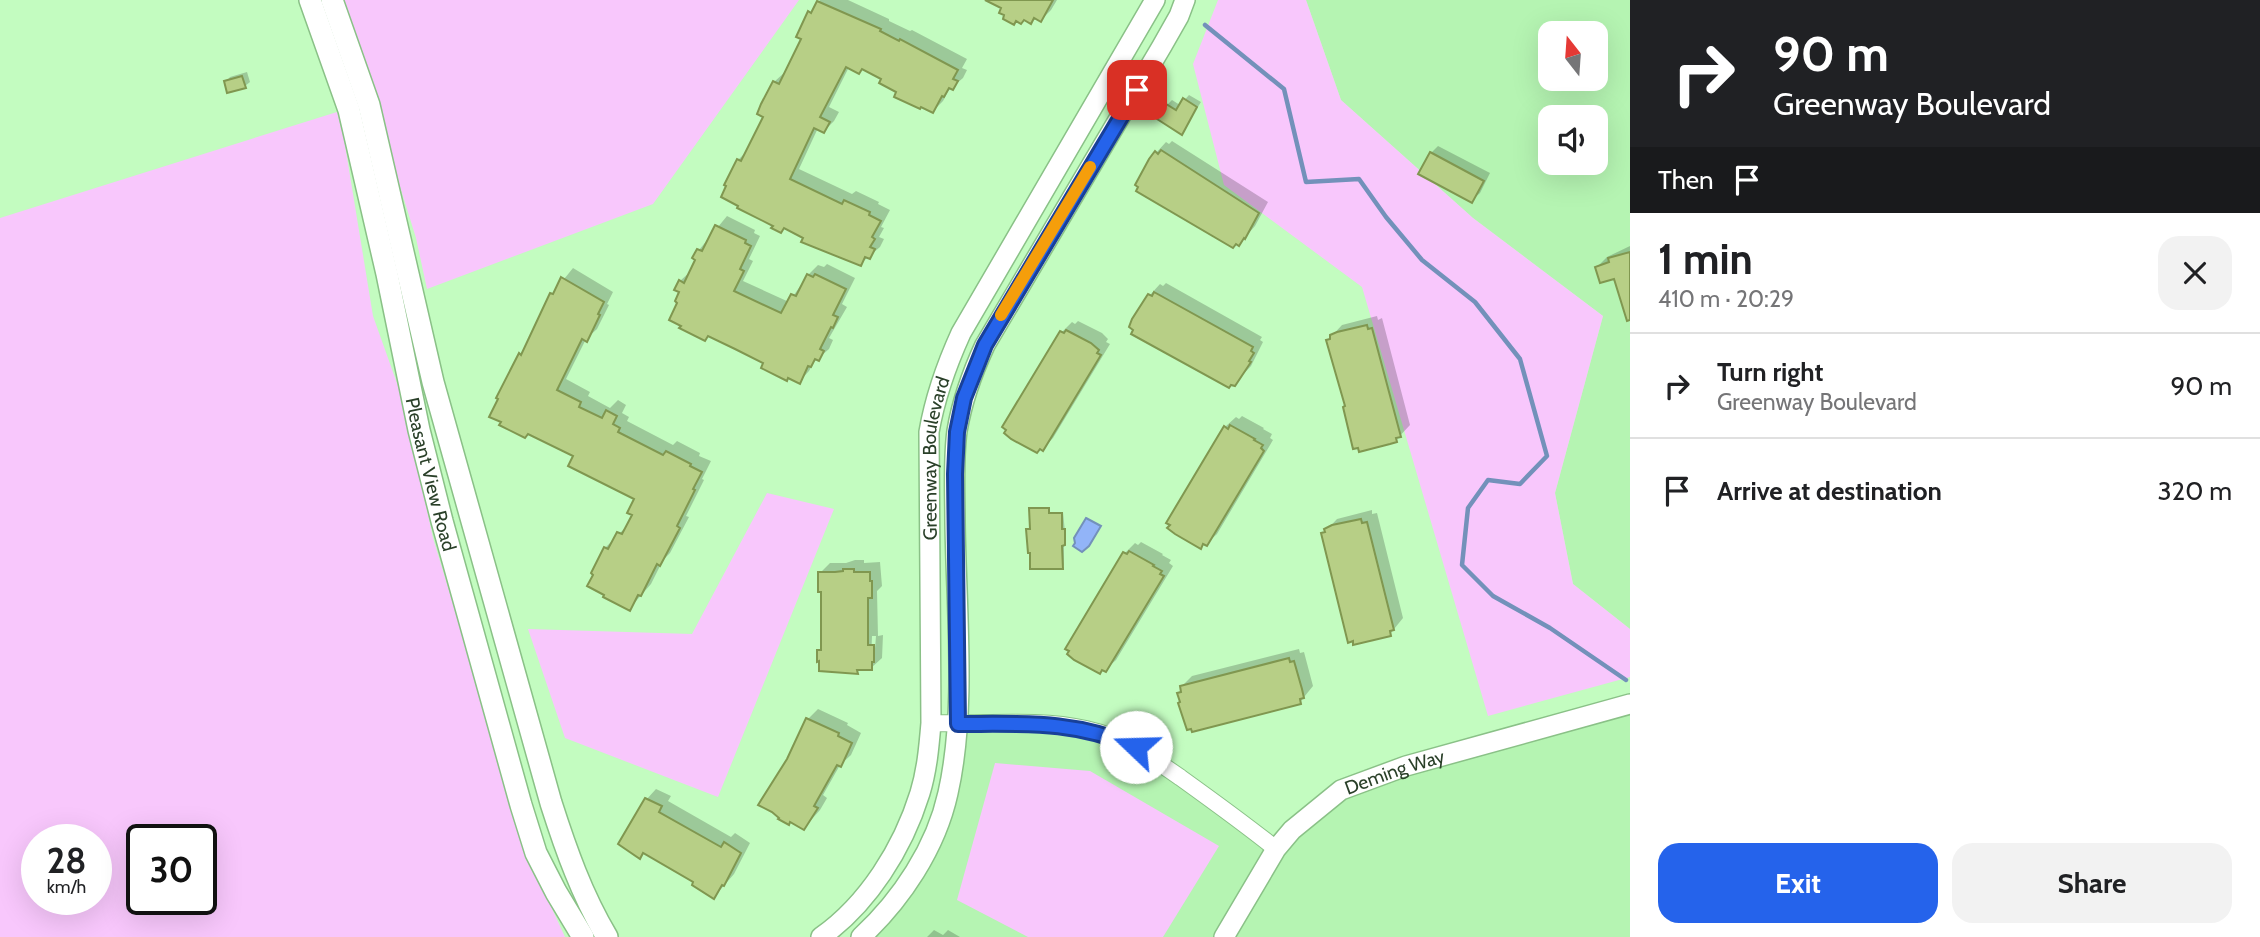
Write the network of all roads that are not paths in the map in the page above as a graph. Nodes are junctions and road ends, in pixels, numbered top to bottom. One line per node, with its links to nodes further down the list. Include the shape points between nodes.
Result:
1 (310, 0): 9 (main road, Pleasant View Road, via 349,110 419,430 521,805 536,853)
2 (332, 0): 10 (main road, Pleasant View Road, via 369,105 433,382 551,803 570,860)
3 (1156, 0): 6 (street, Greenway Boulevard, via 961,333 935,398 928,475)
4 (1185, 0): 7 (street, Greenway Boulevard, via 1163,46 985,345 964,398 955,474)
5 (1630, 704): 8 (street, Deming Way, via 1406,766 1341,790)
6 (931, 723): 7 (street); 11 (street, Greenway Boulevard, via 920,793 893,855 854,909)
7 (958, 724): 8 (street, via 1052,724 1114,737 1197,789); 12 (street, Greenway Boulevard, via 948,796 934,833 898,897)
8 (1276, 849): 13 (street, Deming Way)
9 (583, 937)
10 (607, 937)
11 (821, 937)
12 (861, 937)
13 (1224, 937)

